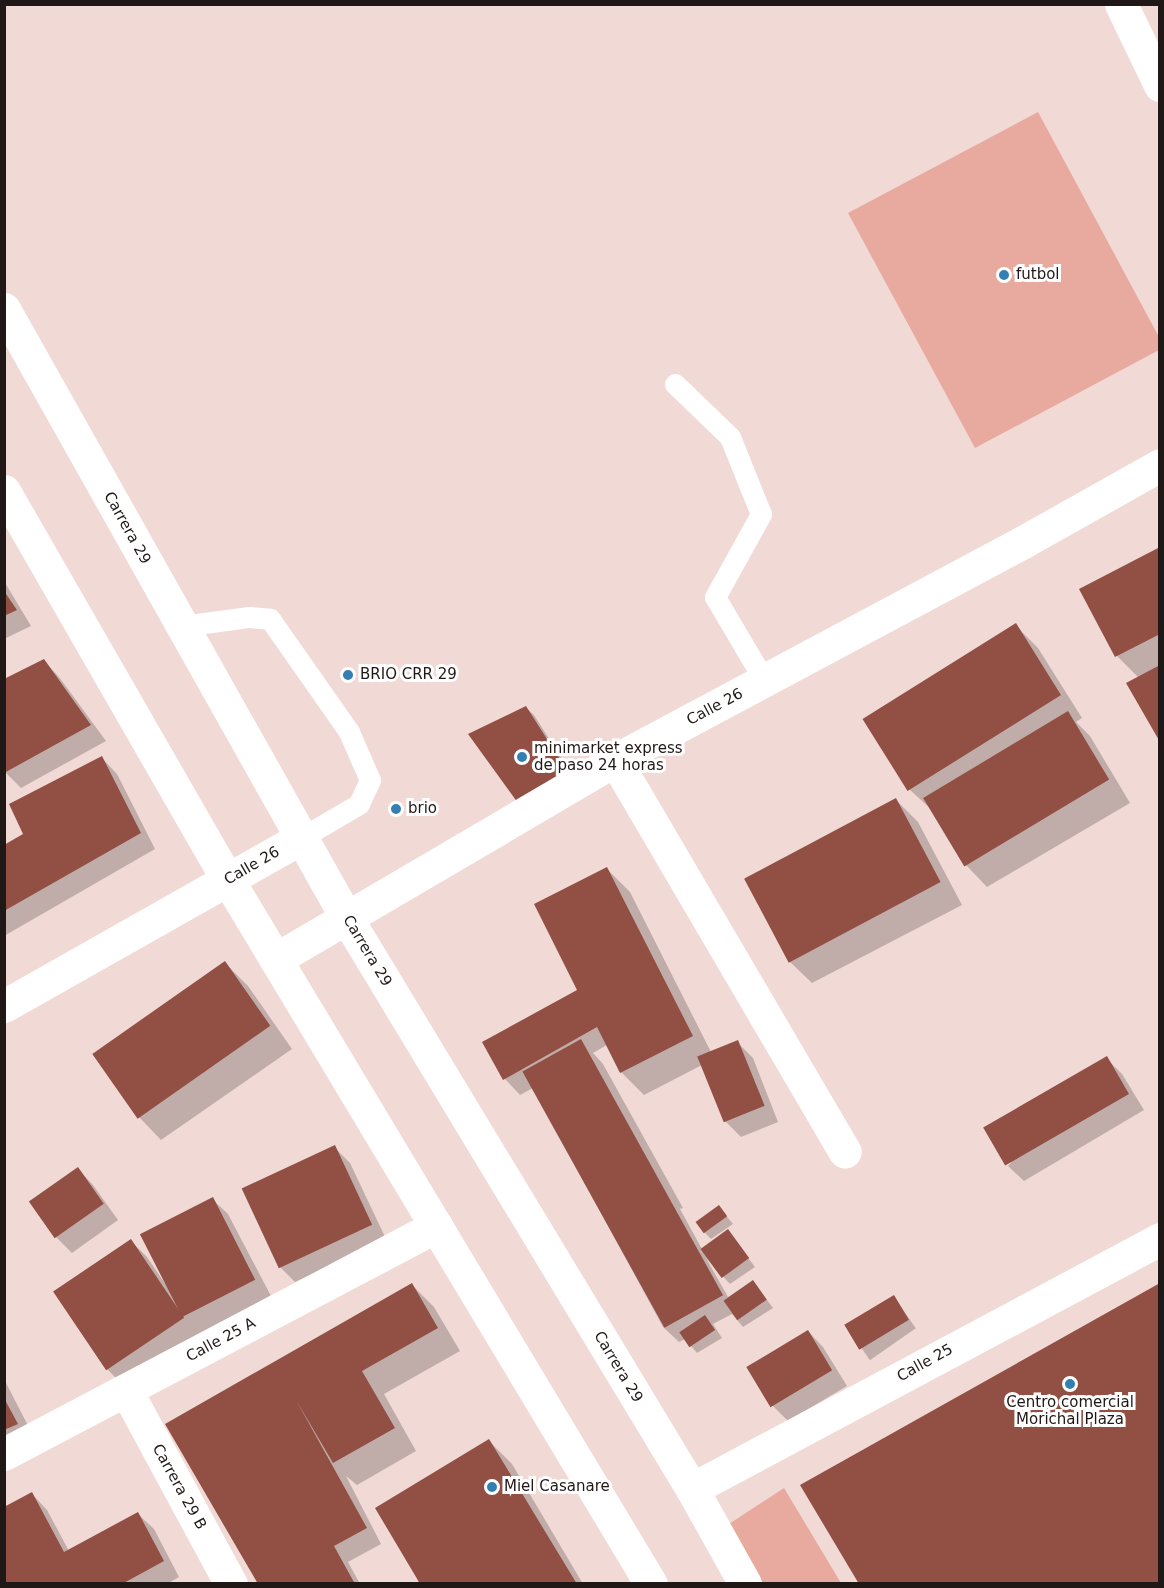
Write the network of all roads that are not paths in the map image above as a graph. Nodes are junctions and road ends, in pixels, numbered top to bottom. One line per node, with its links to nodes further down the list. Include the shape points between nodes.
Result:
1 (1121, 4): 2 (street)
2 (1160, 85)
3 (4, 309): 7 (street, Carrera 29)
4 (675, 384): 8 (lane, via 730,437 761,514 715,597)
5 (1160, 465): 8 (street, Calle 26)
6 (4, 491): 11 (street)
7 (182, 626): 10 (street, Carrera 29); 10 (lane, Calle 26, via 249,617 270,619 349,732 370,780 359,804)
8 (764, 680): 9 (street, Calle 26)
9 (615, 760): 12 (street, Calle 26); 15 (street)
10 (301, 838): 11 (street, Calle 26); 12 (street, Carrera 29)
11 (228, 880): 13 (street); 14 (street, Calle 26)
12 (346, 917): 13 (street, Calle 26); 20 (street, Carrera 29)
13 (276, 959): 16 (street)
14 (4, 1006)
15 (845, 1152)
16 (437, 1226): 18 (street, Calle 25 A); 22 (street)
17 (1160, 1239): 20 (street, Calle 25)
18 (126, 1390): 19 (street, Calle 25 A); 21 (street, Carrera 29 B)
19 (4, 1454)
20 (692, 1489): 23 (street, Carrera 29)
21 (231, 1584)
22 (651, 1584)
23 (745, 1584)

